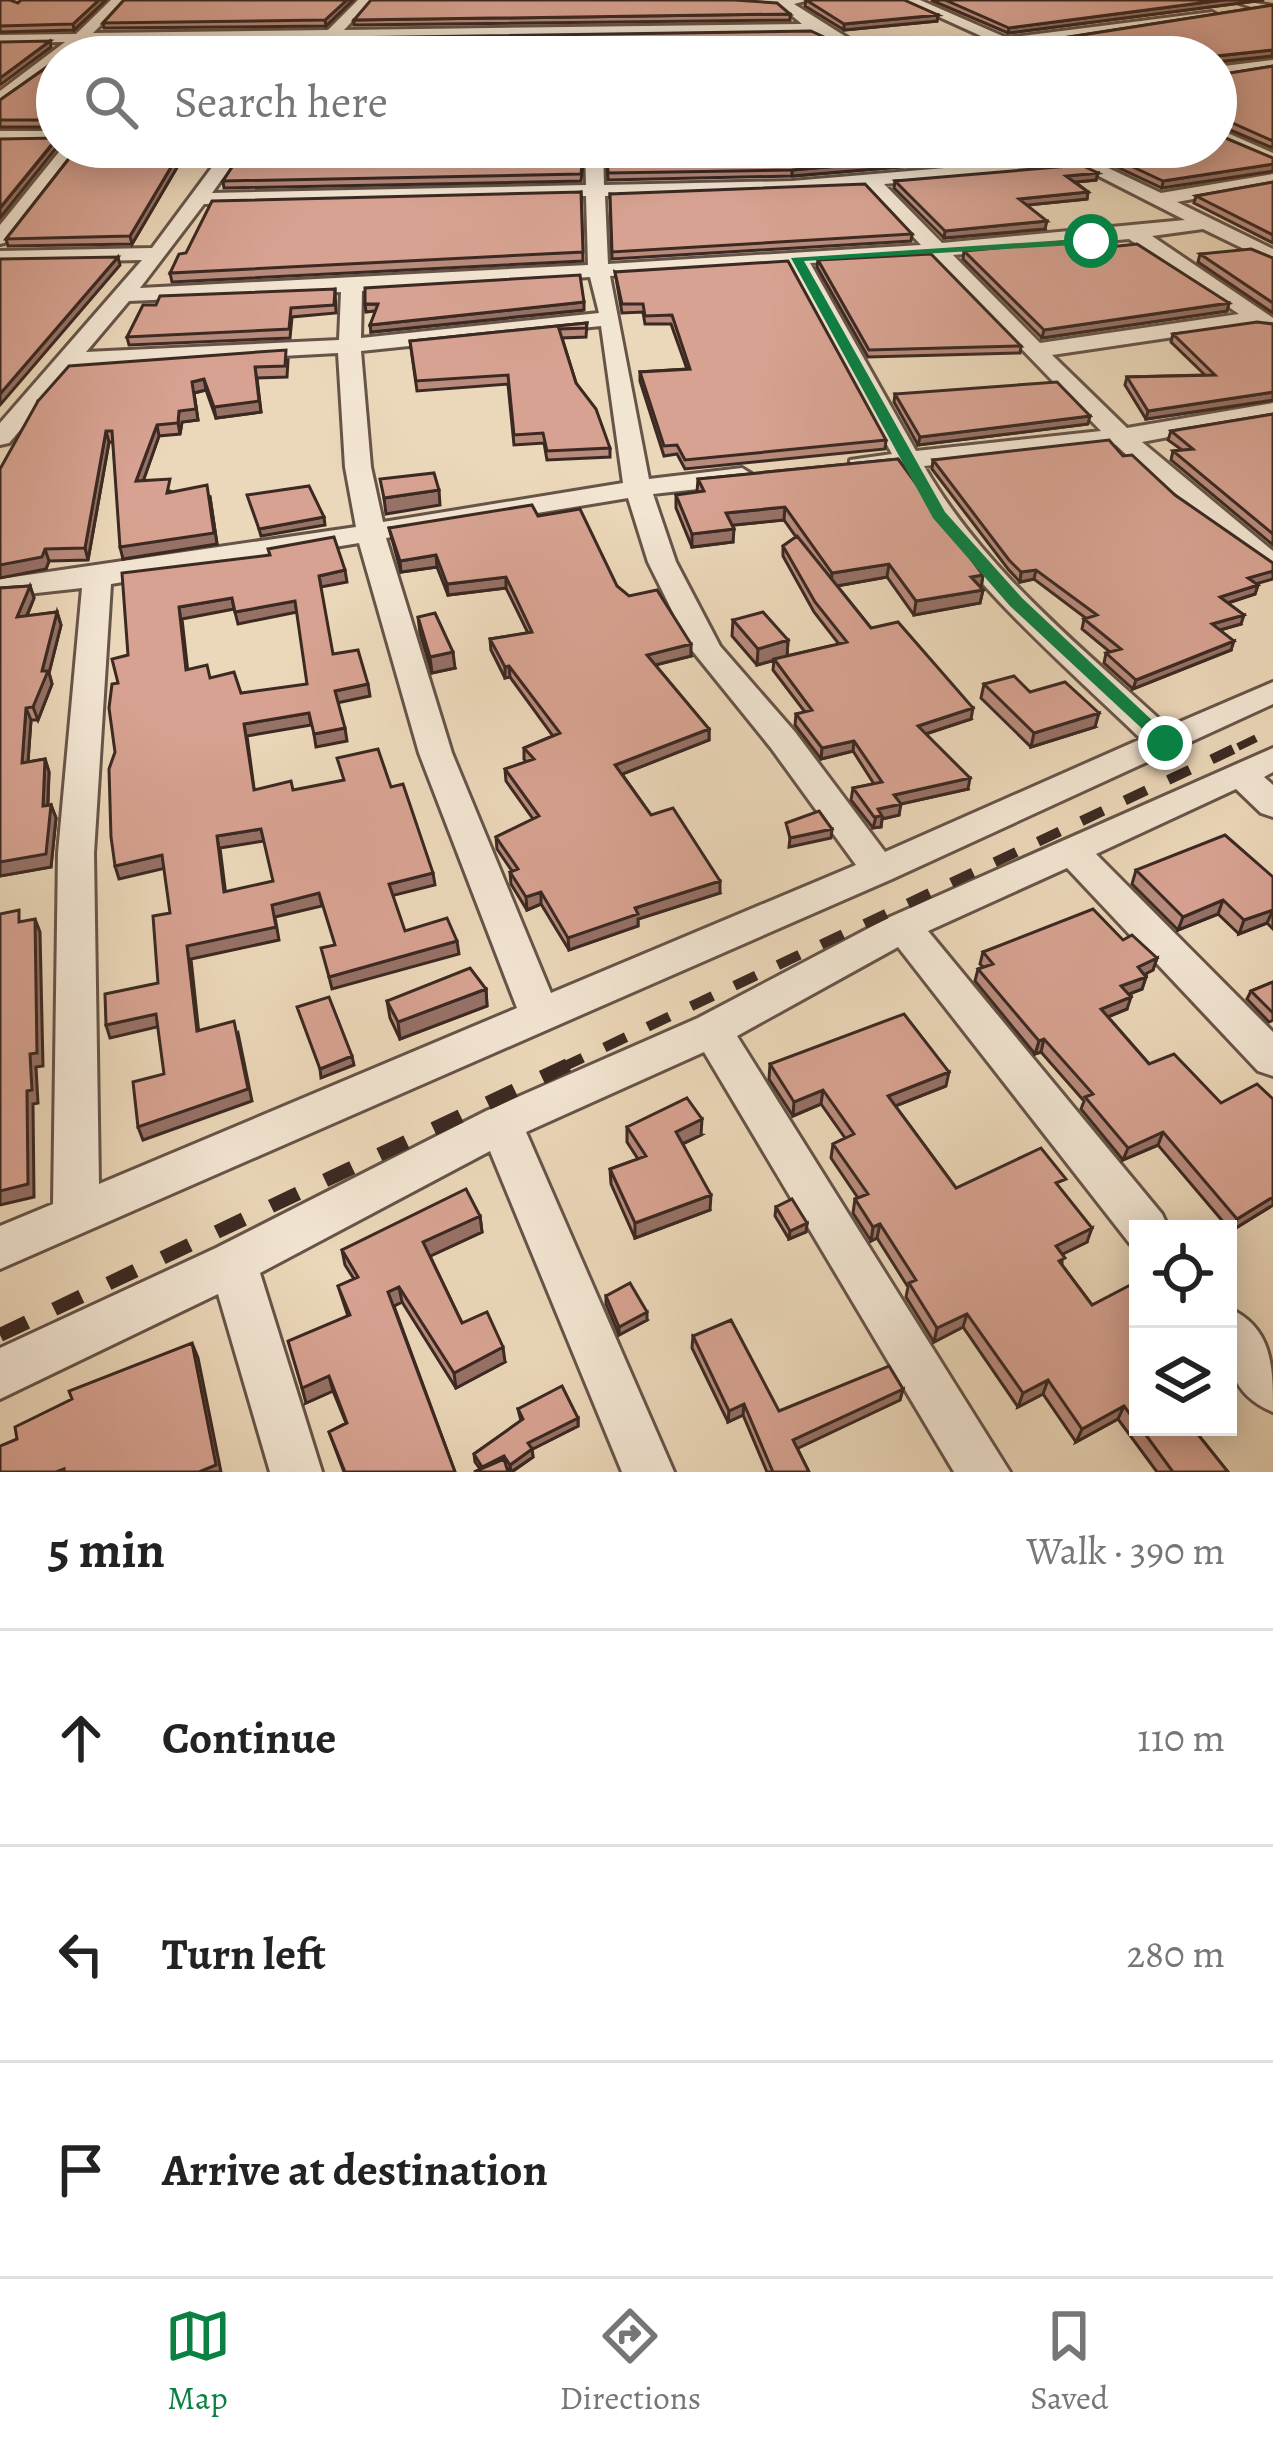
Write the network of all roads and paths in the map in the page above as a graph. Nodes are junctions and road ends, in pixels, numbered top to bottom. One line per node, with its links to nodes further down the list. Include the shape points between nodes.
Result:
1 (0, 0): 2 (street)
2 (20, 0)
3 (119, 0): 12 (street)
4 (365, 0): 13 (street)
5 (726, 0): 9 (street)
6 (806, 0): 9 (street)
7 (909, 0): 15 (street)
8 (1244, 0): 10 (street)
9 (782, 1): 11 (street)
10 (1270, 9): 16 (street)
11 (815, 28): 13 (street); 14 (street)
12 (82, 36)
13 (329, 36)
14 (831, 36)
15 (989, 36)
16 (1060, 36)
17 (0, 39): 18 (street)
18 (36, 39)
19 (1271, 65): 20 (street)
20 (1237, 69)
21 (36, 71): 22 (street)
22 (21, 82): 23 (street); 24 (street); 25 (street)
23 (36, 82)
24 (0, 83)
25 (0, 98)
26 (0, 136): 27 (street)
27 (36, 136)
28 (1237, 143): 29 (street)
29 (1273, 159)
30 (55, 168): 42 (street)
31 (221, 168): 38 (street)
32 (594, 168): 37 (street)
33 (1019, 168): 36 (street)
34 (1095, 168): 39 (street)
35 (1273, 179): 39 (street)
36 (872, 182): 37 (street); 43 (street)
37 (595, 194): 38 (street); 48 (street)
38 (198, 199): 44 (street)
39 (1161, 199): 40 (street)
40 (1208, 224): 41 (street); 46 (street)
41 (1136, 234): 43 (street); 52 (street)
42 (0, 238)
43 (946, 252): 47 (street); 54 (street)
44 (158, 254): 45 (street); 50 (street)
45 (0, 257)
46 (1273, 257)
47 (797, 258): 48 (street); 59 (street)
48 (598, 270): 49 (street); 51 (street)
49 (352, 287): 50 (street); 53 (street)
50 (123, 295): 55 (street)
51 (611, 318): 53 (street); 62 (street)
52 (1265, 323): 54 (street)
53 (345, 346): 55 (street); 63 (street)
54 (1034, 351): 57 (street)
55 (67, 360): 58 (street)
56 (1273, 410): 57 (street)
57 (1122, 437): 59 (street); 64 (street)
58 (0, 438)
59 (913, 459): 60 (street); 68 (street, via 938,514 1000,585)
60 (835, 467)
61 (769, 473): 62 (street)
62 (637, 486): 63 (street); 72 (street, via 662,562 706,649)
63 (373, 530): 65 (street); 74 (street, via 452,804)
64 (1273, 565)
65 (97, 579): 66 (street); 78 (street, via 76,853)
66 (0, 588)
67 (1273, 692): 68 (street)
68 (1165, 743): 72 (street)
69 (1256, 766): 70 (street); 71 (street)
70 (1273, 805)
71 (1073, 852): 73 (street); 76 (street)
72 (879, 870): 74 (street)
73 (903, 927): 75 (street); 79 (street)
74 (540, 1014): 78 (street)
75 (712, 1030): 77 (street); 87 (street)
76 (1273, 1059)
77 (501, 1124): 81 (street); 86 (street)
78 (76, 1214): 80 (street)
79 (1139, 1220)
80 (0, 1249)
81 (233, 1263): 83 (street); 85 (street)
82 (1237, 1342): 84 (street)
83 (0, 1374)
84 (1273, 1387)
85 (296, 1472)
86 (648, 1472)
87 (984, 1472)

